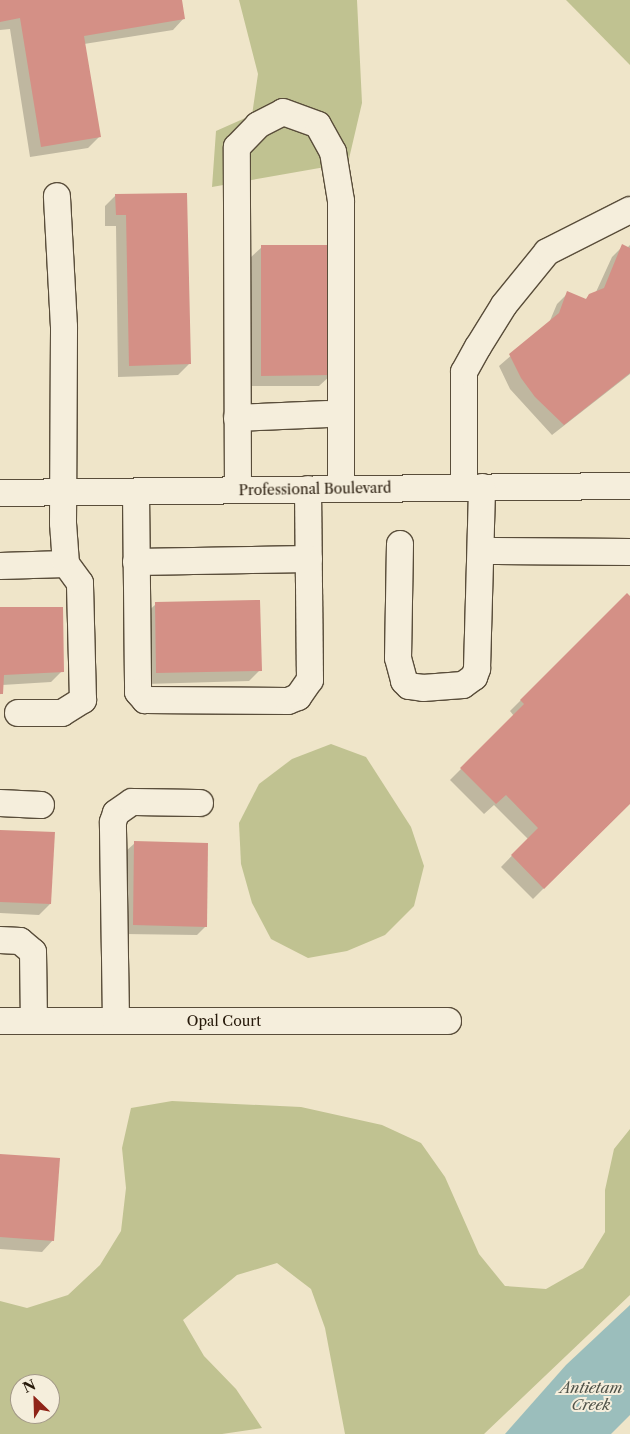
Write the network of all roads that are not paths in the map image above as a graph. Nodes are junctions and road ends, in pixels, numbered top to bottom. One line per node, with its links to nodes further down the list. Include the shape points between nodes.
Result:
1 (57, 196): 10 (street, via 64,327)
2 (630, 210): 6 (street, via 547,252 504,305 478,347 464,372)
3 (327, 414): 4 (street)
4 (237, 418): 8 (street, via 237,147 258,125 283,112 318,125 332,152 341,201); 9 (street)
5 (630, 486): 6 (street, Professional Boulevard)
6 (473, 487): 8 (street, Professional Boulevard); 14 (street)
7 (308, 489): 8 (street, Professional Boulevard); 9 (street, Professional Boulevard); 16 (street)
8 (341, 489)
9 (238, 490): 11 (street, Professional Boulevard)
10 (66, 492): 11 (street, Professional Boulevard); 12 (street, Professional Boulevard); 18 (street)
11 (136, 492): 17 (street)
12 (0, 493)
13 (400, 544): 14 (street, via 398,658 404,681 409,686 423,688 463,685 474,677)
14 (482, 551): 15 (street)
15 (630, 552)
16 (309, 559): 17 (street); 17 (street, via 310,680 298,697 288,701 145,700 136,684)
17 (136, 562)
18 (66, 564): 19 (street); 20 (street, via 80,583 83,700 62,714)
19 (0, 566)
20 (18, 713)
21 (0, 803): 23 (street)
22 (200, 803): 28 (street, via 132,802 116,813 113,822)
23 (41, 805)
24 (0, 940): 27 (street, via 20,941 33,952)
25 (0, 1020): 27 (street, Opal Court)
26 (448, 1020): 28 (street, Opal Court)
27 (34, 1021): 28 (street, Opal Court)
28 (116, 1021)

